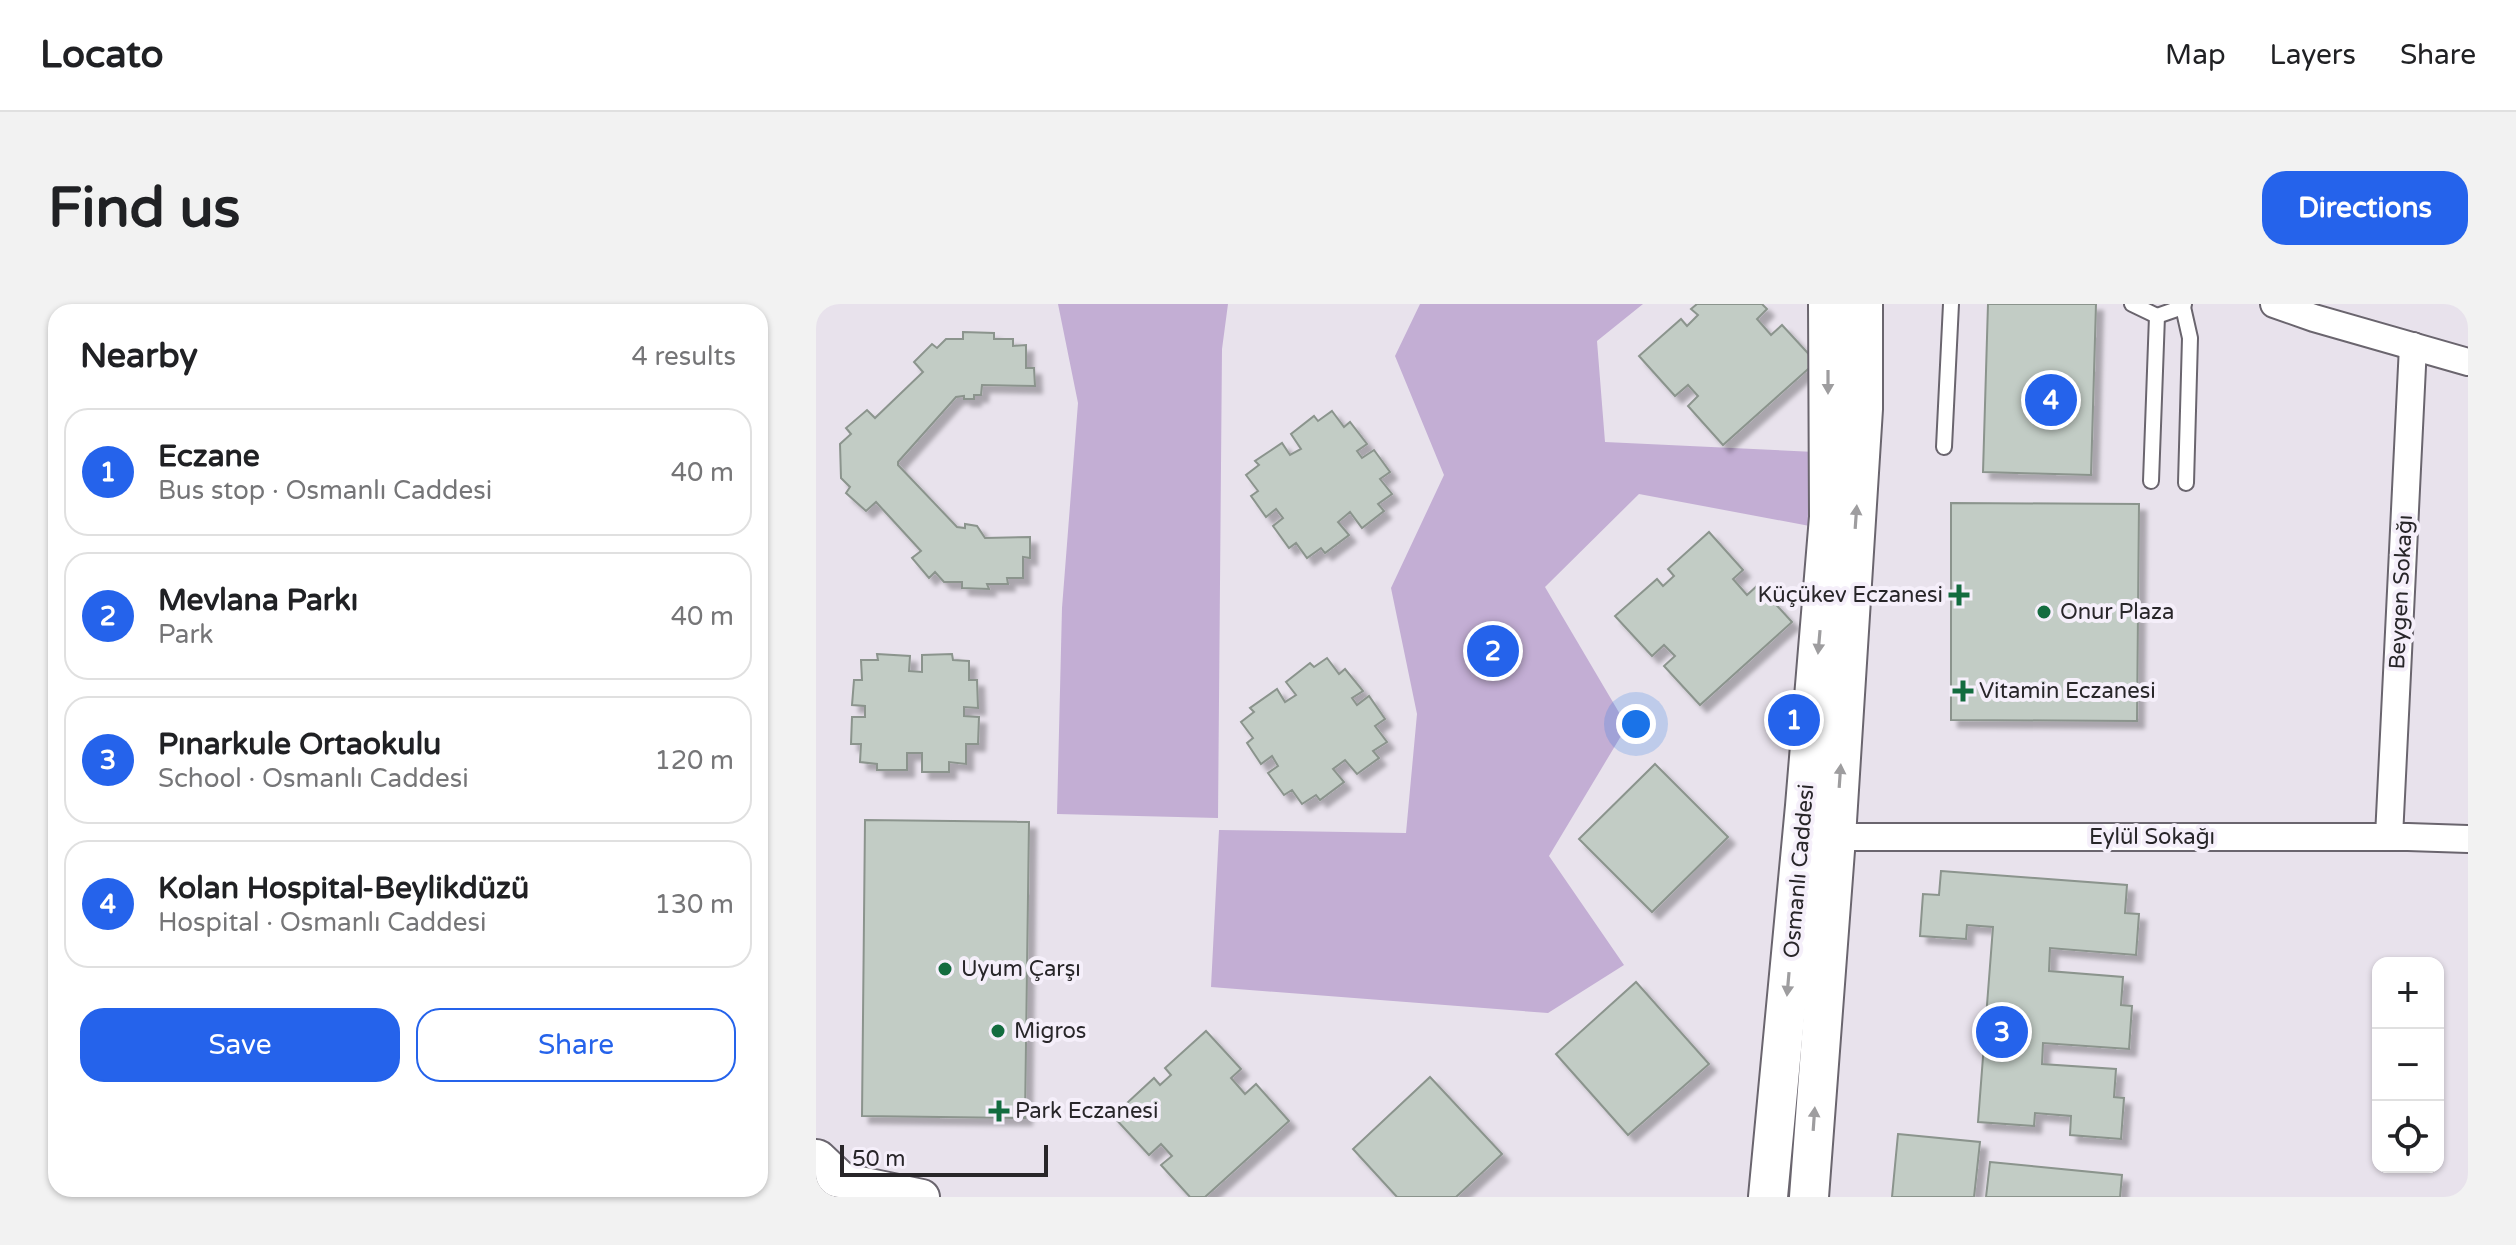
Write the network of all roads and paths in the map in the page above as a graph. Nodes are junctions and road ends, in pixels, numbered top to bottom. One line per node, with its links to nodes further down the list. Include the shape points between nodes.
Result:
1 (1828, 304): 18 (main road, Osmanlı Caddesi, one-way to 18, via 1829,517)
2 (1863, 304): 13 (main road, Osmanlı Caddesi, one-way to 2, via 1863,409)
3 (1951, 304): 10 (lane)
4 (2132, 304): 7 (lane)
5 (2274, 304): 8 (street)
6 (2183, 305): 7 (lane); 12 (lane, via 2190,338)
7 (2157, 316): 11 (lane)
8 (2413, 346): 9 (street); 14 (street, Beygen Sokağı)
9 (2468, 362)
10 (1944, 447)
11 (2151, 481)
12 (2186, 483)
13 (1836, 837): 14 (street, Eylül Sokağı); 19 (main road, Osmanlı Caddesi, one-way to 13)
14 (2389, 837): 15 (street, Eylül Sokağı)
15 (2468, 839)
16 (823, 1172): 17 (street)
17 (922, 1197)
18 (1768, 1197)
19 (1809, 1197)

